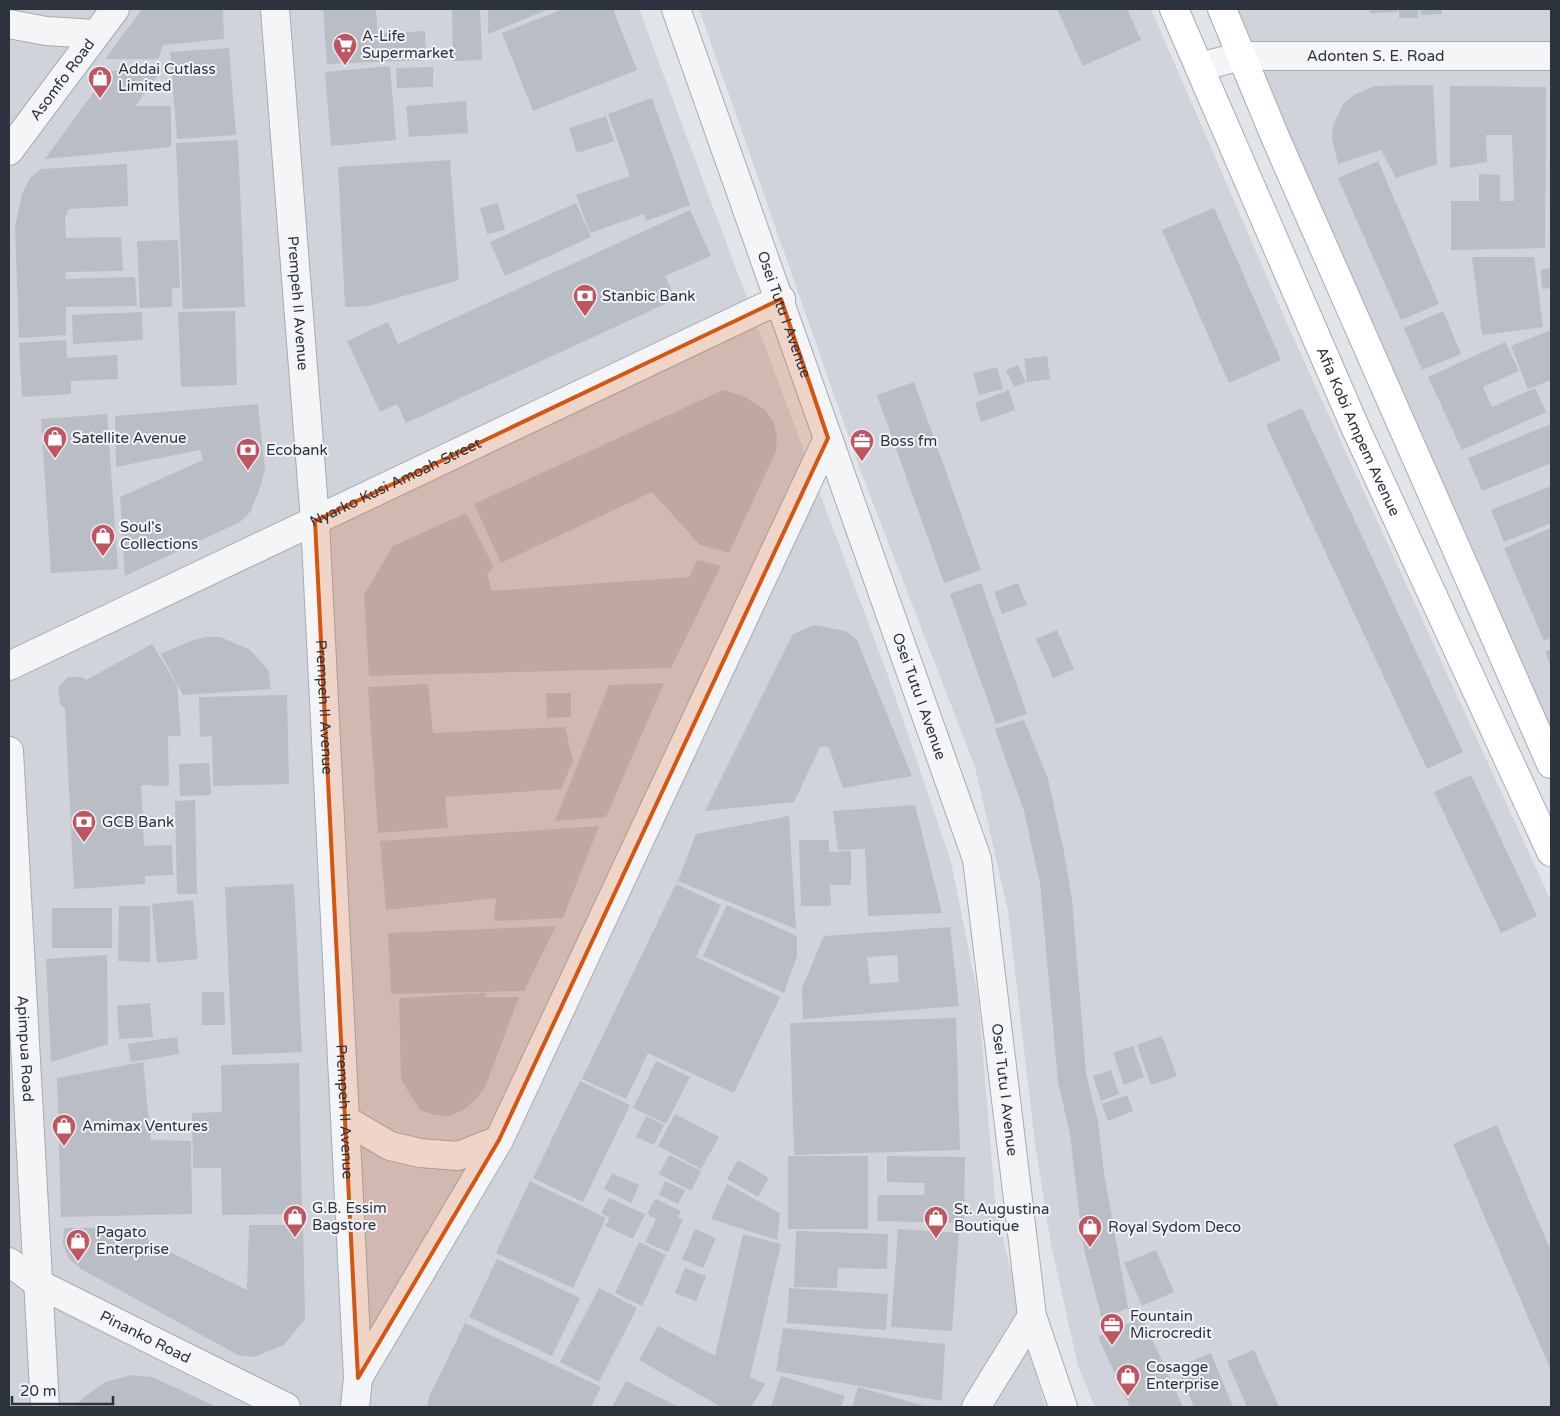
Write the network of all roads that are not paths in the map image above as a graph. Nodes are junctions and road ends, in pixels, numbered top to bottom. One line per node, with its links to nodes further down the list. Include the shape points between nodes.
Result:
1 (116, 9): 7 (street, Asomfo Road)
2 (275, 9): 14 (street, Prempeh II Avenue)
3 (676, 9): 12 (street, Osei Tutu I Avenue)
4 (1174, 9): 10 (main road, Afia Kobi Ampem Avenue)
5 (1222, 9): 8 (main road)
6 (9, 24): 7 (street, via 46,31)
7 (95, 34): 11 (street, Asomfo Road)
8 (1242, 56): 9 (street, Adonten S. E. Road); 10 (street, Adonten S. E. Road); 17 (main road)
9 (1551, 56)
10 (1199, 67): 18 (main road, Afia Kobi Ampem Avenue, via 1356,429)
11 (9, 151)
12 (780, 299): 13 (street, Osei Tutu I Avenue); 14 (street, Nyarko Kusi Amoah Street)
13 (828, 438): 20 (street); 23 (street, Osei Tutu I Avenue, via 977,858)
14 (315, 521): 15 (street, Nyarko Kusi Amoah Street); 19 (street, Prempeh II Avenue)
15 (9, 666)
16 (9, 751): 22 (street, Apimpua Road)
17 (1551, 764)
18 (1551, 852)
19 (346, 1120): 20 (street, via 390,1146 420,1153 458,1156); 24 (street, Prempeh II Avenue)
20 (500, 1140): 24 (street)
21 (9, 1262): 22 (street, Pinanko Road)
22 (39, 1284): 25 (street, Apimpua Road); 26 (street, Pinanko Road)
23 (1032, 1316): 28 (street); 29 (street, Osei Tutu I Avenue)
24 (358, 1378): 27 (street, Prempeh II Avenue)
25 (45, 1407)
26 (286, 1407)
27 (356, 1407)
28 (976, 1407)
29 (1064, 1407)

